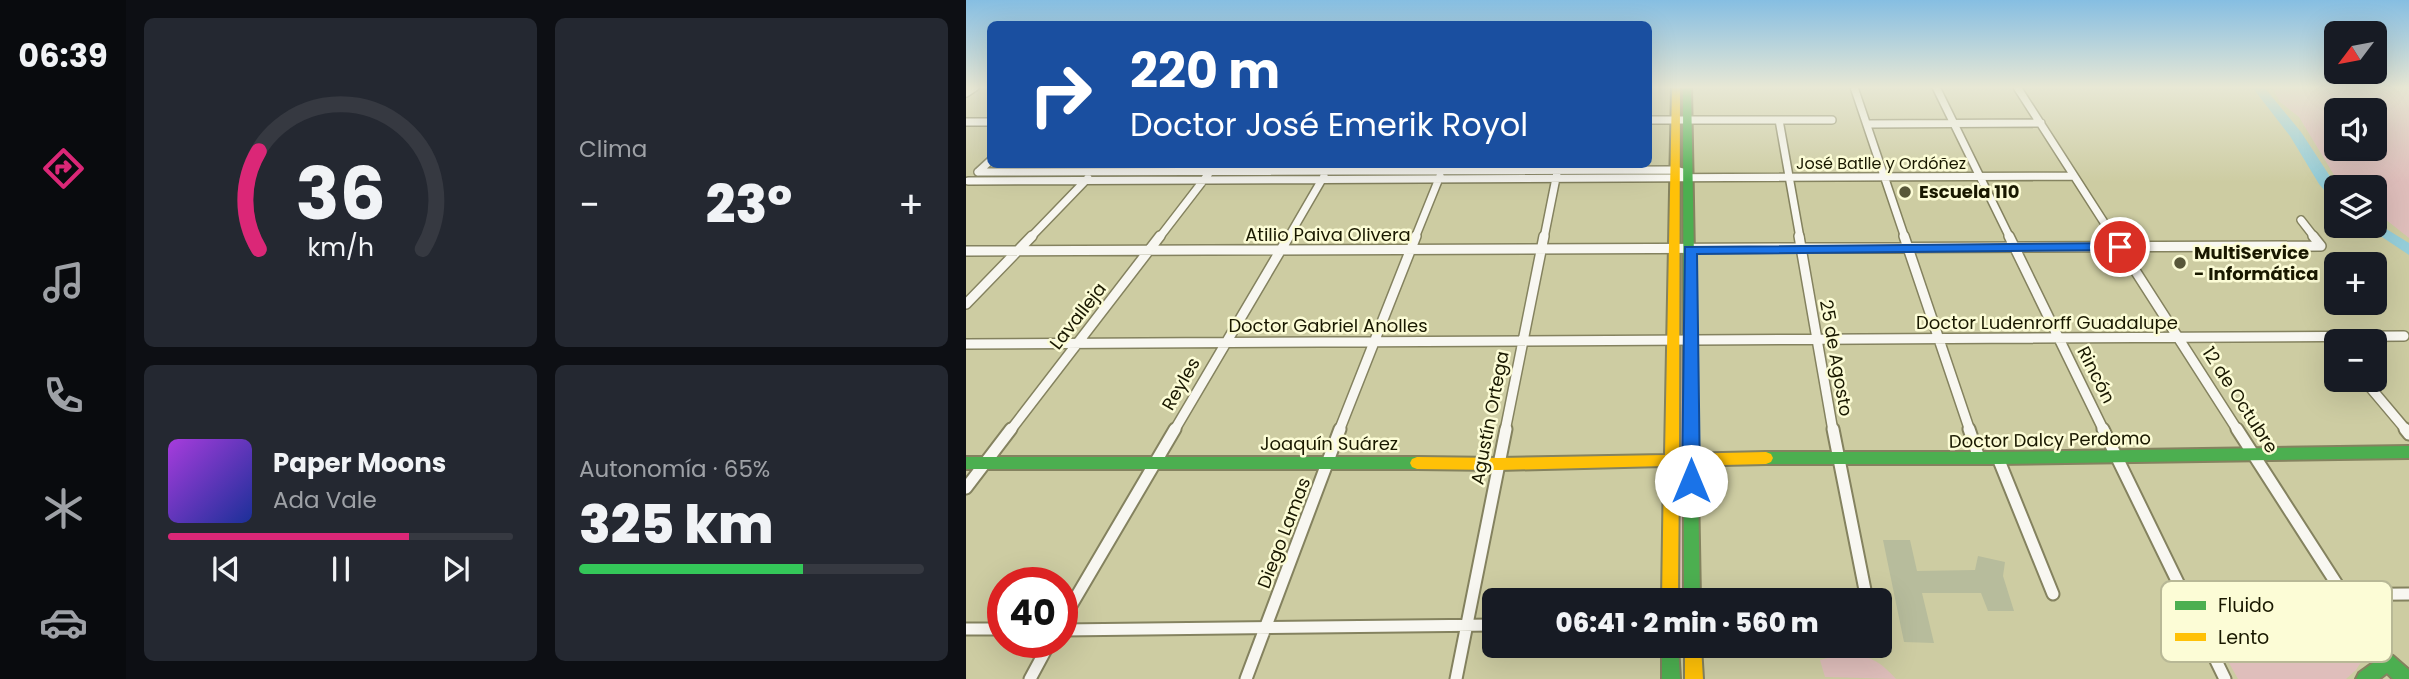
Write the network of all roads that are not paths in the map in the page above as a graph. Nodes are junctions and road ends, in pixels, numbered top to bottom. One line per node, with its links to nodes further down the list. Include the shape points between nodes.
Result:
1 (1682, 119): 5 (street); 6 (street); 21 (street); 26 (street)
2 (1865, 119): 11 (street)
3 (1952, 119): 12 (street, Rincón)
4 (2037, 119): 10 (street, 12 de Octubre)
5 (1652, 120)
6 (1779, 120): 7 (street); 23 (street, 25 de Agosto)
7 (1832, 120)
8 (966, 122): 9 (street)
9 (987, 122)
10 (2040, 123): 12 (street); 22 (street, 12 de Octubre)
11 (1867, 124): 12 (street); 24 (street)
12 (1955, 124): 25 (street, Rincón)
13 (987, 164): 20 (street)
14 (1075, 168): 20 (street, José Batlle y Ordóñez)
15 (1098, 168): 27 (street)
16 (1214, 168): 17 (street, José Batlle y Ordóñez); 28 (street, Lavalleja)
17 (1327, 171): 18 (street, José Batlle y Ordóñez); 28 (street, José Batlle y Ordóñez); 42 (street, Reyles)
18 (1442, 171): 19 (street, José Batlle y Ordóñez); 35 (street, Diego Lamas)
19 (1558, 171): 21 (street, José Batlle y Ordóñez); 36 (street, Agustín Ortega)
20 (978, 172): 29 (street)
21 (1675, 174): 26 (street, José Batlle y Ordóñez); 37 (street)
22 (2074, 176): 25 (street, José Batlle y Ordóñez); 31 (street, 12 de Octubre)
23 (1789, 177): 24 (street, José Batlle y Ordóñez); 26 (street, José Batlle y Ordóñez); 33 (street, 25 de Agosto)
24 (1886, 177): 25 (street, José Batlle y Ordóñez); 34 (street)
25 (1980, 177): 32 (street, Rincón)
26 (1689, 178): 38 (street)
27 (1087, 180): 28 (street, José Batlle y Ordóñez); 29 (street, José Batlle y Ordóñez); 40 (street)
28 (1204, 180): 41 (street, Lavalleja)
29 (967, 182)
30 (2301, 220): 31 (street, Atilio Paiva Olivera, via 2321,246)
31 (2120, 247): 32 (street, Atilio Paiva Olivera); 47 (street, 12 de Octubre)
32 (2014, 248): 34 (street, Atilio Paiva Olivera); 46 (street, Rincón)
33 (1801, 249): 34 (street, Atilio Paiva Olivera); 38 (street, Atilio Paiva Olivera); 52 (street, 25 de Agosto)
34 (1909, 249): 49 (street)
35 (1410, 250): 36 (street, Atilio Paiva Olivera); 42 (street, Atilio Paiva Olivera); 53 (street, Diego Lamas)
36 (1542, 250): 37 (street, Atilio Paiva Olivera); 54 (street, Agustín Ortega)
37 (1674, 250): 38 (street, Atilio Paiva Olivera); 50 (street)
38 (1690, 250): 51 (street)
39 (966, 251): 40 (street, Atilio Paiva Olivera)
40 (1018, 251): 41 (street, Atilio Paiva Olivera); 43 (street)
41 (1147, 251): 42 (street, Atilio Paiva Olivera); 56 (street, Lavalleja)
42 (1280, 251): 55 (street, Reyles)
43 (966, 304)
44 (2387, 336): 45 (street, Doctor Ludenrorff Guadalupe)
45 (2404, 336)
46 (2057, 337): 47 (street, Doctor Ludenrorff Guadalupe); 49 (street, Doctor Ludenrorff Guadalupe); 63 (street, Rincón)
47 (2178, 337): 48 (street, Doctor Ludenrorff Guadalupe); 61 (street, 12 de Octubre)
48 (2324, 337)
49 (1938, 339): 52 (street, Doctor Ludenrorff Guadalupe); 66 (street)
50 (1673, 340): 51 (street, Doctor Gabriel Anolles); 54 (street, Doctor Gabriel Anolles); 64 (street)
51 (1690, 340): 52 (street, Doctor Ludenrorff Guadalupe); 65 (street)
52 (1816, 340): 62 (street, 25 de Agosto)
53 (1374, 341): 54 (street, Doctor Gabriel Anolles); 55 (street, Doctor Gabriel Anolles); 68 (street, Diego Lamas)
54 (1523, 341): 72 (street, Agustín Ortega)
55 (1226, 342): 56 (street, Doctor Gabriel Anolles); 69 (street, Reyles)
56 (1077, 343): 57 (street, Doctor Gabriel Anolles); 71 (street, Lavalleja)
57 (966, 344)
58 (2374, 392): 59 (street)
59 (2409, 434)
60 (2409, 452): 61 (street, Doctor Dalcy Perdomo)
61 (2254, 455): 63 (street, Doctor Dalcy Perdomo); 75 (street, 12 de Octubre)
62 (1838, 457): 65 (street, Doctor Dalcy Perdomo); 66 (street, Doctor Dalcy Perdomo); 78 (street, 25 de Agosto)
63 (2118, 457): 67 (street, Doctor Dalcy Perdomo); 74 (street, Rincón)
64 (1672, 458): 65 (street, Joaquín Suárez); 72 (street, Joaquín Suárez); 76 (street)
65 (1691, 458): 77 (street)
66 (1979, 458): 67 (street, Doctor Dalcy Perdomo)
67 (1998, 458): 80 (street)
68 (1330, 461): 69 (street, Joaquín Suárez); 72 (street, Joaquín Suárez); 83 (street, Diego Lamas)
69 (1157, 462): 71 (street, Joaquín Suárez); 79 (street, Reyles)
70 (966, 463): 71 (street, Joaquín Suárez)
71 (985, 463): 73 (street, Lavalleja)
72 (1499, 464): 82 (street, Agustín Ortega)
73 (966, 488)
74 (2179, 581)
75 (2336, 581)
76 (1670, 588)
77 (1692, 588)
78 (1865, 588)
79 (1078, 594)
80 (2053, 594)
81 (1482, 625): 82 (street)
82 (1466, 626): 83 (street); 94 (street, Agustín Ortega)
83 (1266, 627): 86 (street); 93 (street, Diego Lamas)
84 (966, 629): 85 (street)
85 (987, 629)
86 (1078, 630)
87 (1041, 658): 92 (street)
88 (1670, 658): 95 (street)
89 (1693, 658): 96 (street)
90 (2217, 662): 97 (street, Rincón)
91 (2387, 662): 98 (street); 99 (street)
92 (1030, 679)
93 (1246, 679)
94 (1456, 679)
95 (1671, 679)
96 (1694, 679)
97 (2225, 679)
98 (2365, 679)
99 (2406, 679)

